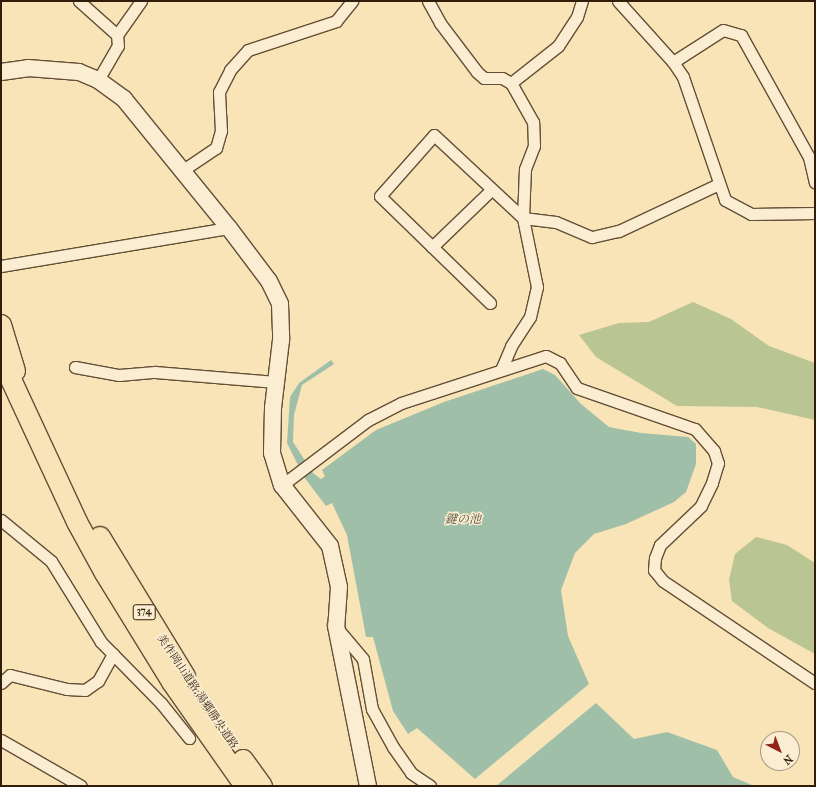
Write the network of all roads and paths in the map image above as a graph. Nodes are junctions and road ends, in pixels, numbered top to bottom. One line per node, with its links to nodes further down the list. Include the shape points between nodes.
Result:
1 (79, 1): 7 (street)
2 (141, 1): 7 (street)
3 (352, 1): 12 (street, via 336,21 248,50 230,70 219,92 221,131 216,148)
4 (428, 1): 11 (street, via 440,23 477,72 484,78 502,78)
5 (582, 1): 11 (street, via 577,17 558,46)
6 (618, 1): 8 (street)
7 (117, 35): 10 (street, via 118,46)
8 (673, 62): 13 (street, via 723,30 741,36 809,156); 14 (street, via 683,77)
9 (1, 72): 10 (street, via 28,68 58,68 79,72)
10 (98, 80): 12 (street, via 124,99)
11 (511, 82): 17 (street, via 533,122 534,146 525,170)
12 (183, 170): 18 (street)
13 (815, 182)
14 (719, 184): 16 (street, via 725,200 751,214); 17 (street, via 618,231 592,237 556,222)
15 (492, 189): 17 (street); 19 (street); 19 (street, via 434,135 380,196)
16 (815, 212)
17 (523, 218): 25 (street, via 537,287 530,317 510,346)
18 (229, 228): 20 (street); 27 (street, via 269,281 280,304)
19 (432, 247): 21 (street)
20 (1, 266)
21 (490, 303)
22 (1, 325): 28 (highway)
23 (1, 358): 28 (highway, 美作岡山道路;湯郷勝央道路 / 374)
24 (75, 367): 27 (street, via 119,375 155,372)
25 (501, 370): 29 (street, via 401,403 368,420); 33 (street, via 546,356 560,364 577,388 695,429 714,451 718,463 714,477 700,506 660,545 654,558 654,570 663,581)
26 (1, 376): 28 (highway)
27 (276, 382): 29 (street, via 272,453)
28 (33, 424): 38 (highway, 美作岡山道路;湯郷勝央道路 / 374, via 73,515 105,573 172,682); 39 (highway, 美作岡山道路;湯郷勝央道路 / 374, via 184,675)
29 (282, 485): 31 (street, via 330,546 339,587)
30 (1, 520): 32 (street, via 51,561 101,642)
31 (336, 626): 40 (street); 41 (street, via 363,659 372,709 393,747 411,773)
32 (113, 654): 34 (street, via 98,681 85,690 67,689 10,675); 35 (street, via 161,703)
33 (815, 683)
34 (1, 684)
35 (189, 738)
36 (1, 740): 37 (street)
37 (81, 786)
38 (245, 786)
39 (262, 786)
40 (368, 786)
41 (430, 786)

